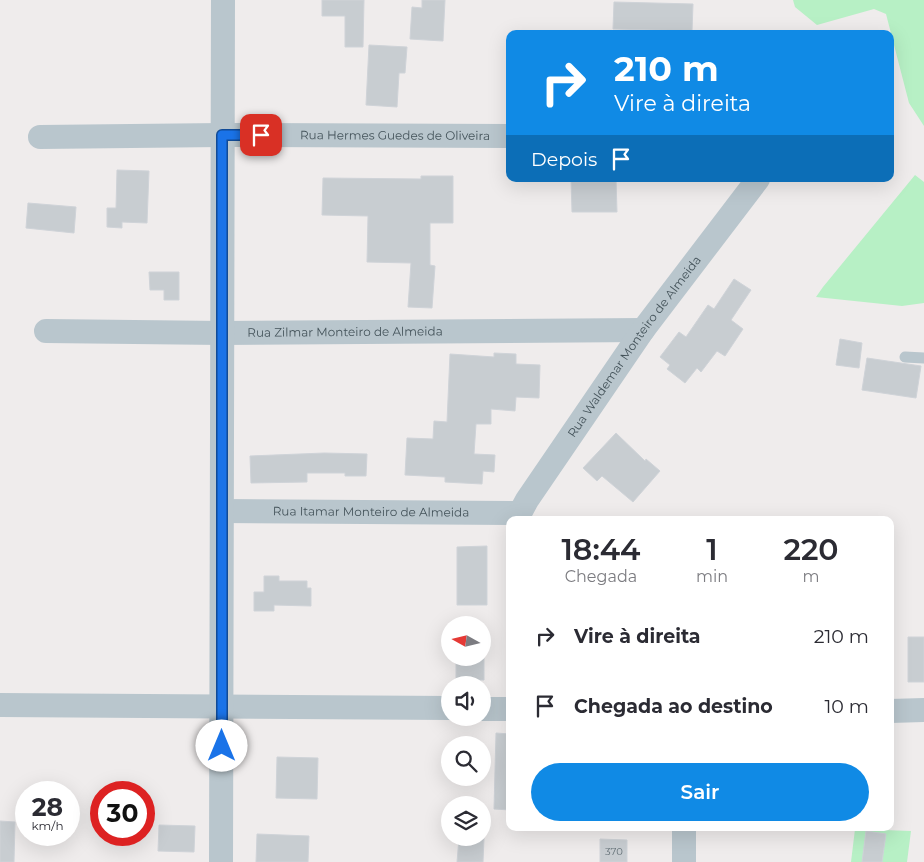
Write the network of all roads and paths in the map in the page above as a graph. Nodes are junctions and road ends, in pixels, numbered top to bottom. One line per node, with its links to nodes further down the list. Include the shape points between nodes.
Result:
1 (222, 0): 2 (street)
2 (222, 135): 3 (street, Rua Hermes Guedes de Oliveira); 4 (street, Rua Hermes Guedes de Oliveira); 8 (street)
3 (506, 136)
4 (40, 138)
5 (756, 182): 6 (street, Rua Waldemar Monteiro de Almeida)
6 (643, 330): 8 (street, Rua Zilmar Monteiro de Almeida); 12 (street, Rua Waldemar Monteiro de Almeida, via 527,500)
7 (46, 331): 8 (street, Rua Zilmar Monteiro de Almeida)
8 (222, 333): 11 (street)
9 (905, 357): 10 (lane)
10 (924, 358)
11 (222, 511): 13 (street, Rua Itamar Monteiro de Almeida); 15 (street)
12 (520, 516)
13 (506, 517)
14 (0, 705): 15 (street)
15 (222, 707): 16 (street); 22 (street)
16 (441, 708)
17 (491, 708): 18 (street)
18 (506, 709)
19 (924, 710): 20 (street)
20 (894, 711)
21 (684, 831): 23 (street)
22 (222, 862)
23 (684, 862)

